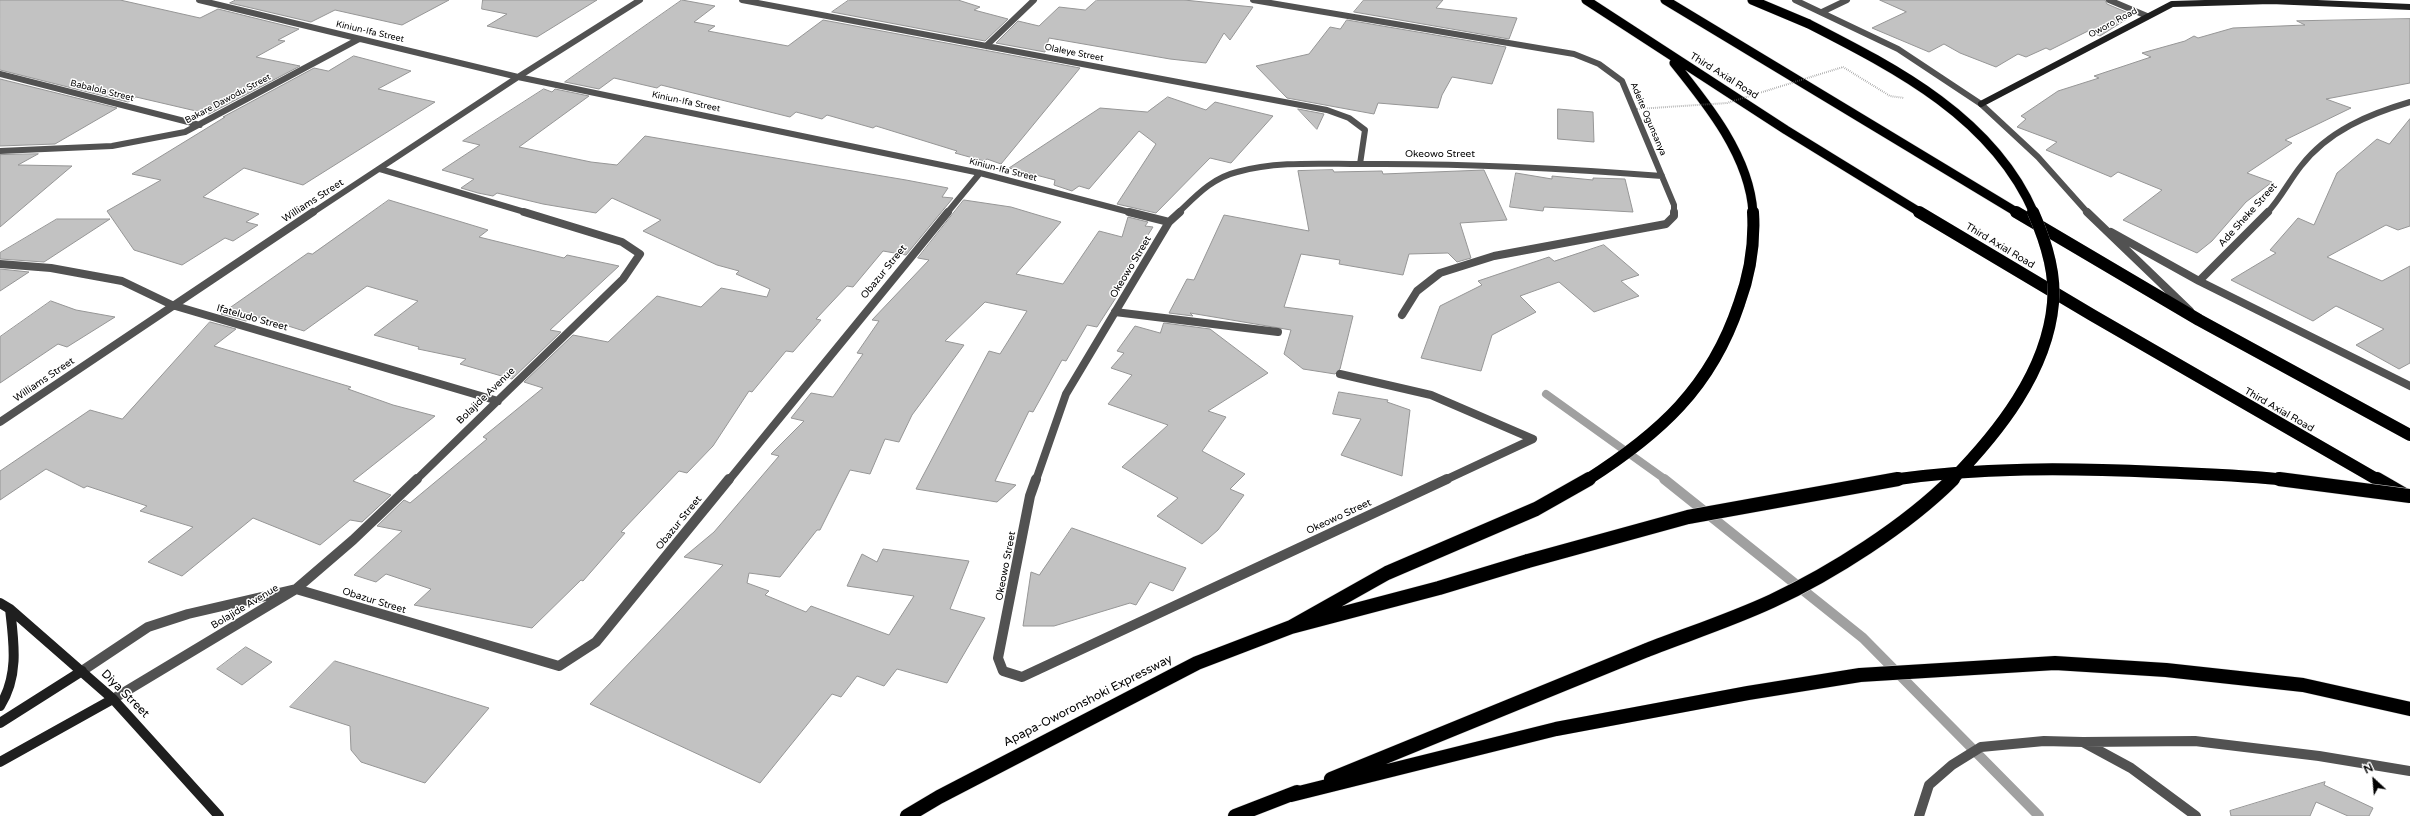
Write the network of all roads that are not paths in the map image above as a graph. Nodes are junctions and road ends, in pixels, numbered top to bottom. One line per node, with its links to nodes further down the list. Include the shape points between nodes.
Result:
1 (199, 0): 17 (street, Kiniun-Ifa Street)
2 (640, 0): 21 (street, Williams Street)
3 (742, 0): 18 (street, Olaleye Street)
4 (1034, 0): 18 (street)
5 (1253, 0): 29 (street, Adeite Ogunsanya, via 1574,54 1599,64 1622,81)
6 (1586, 0): 19 (highway, Third Axial Road)
7 (1665, 0): 37 (highway, via 1886,135)
8 (1752, 0): 57 (highway, bridge, via 1809,24 1887,65 1951,108 1983,137 2013,173 2033,210 2049,258 2053,303 2044,350 2018,400 1981,447 1926,503 1865,547 1774,600)
9 (1795, 0): 15 (street)
10 (1847, 0): 15 (street)
11 (2109, 0): 16 (street)
12 (2271, 1): 13 (street, Oworo Road); 14 (street, Oworo Road)
13 (2170, 2): 16 (street, Oworo Road)
14 (2410, 7)
15 (1822, 12): 23 (street, via 1898,49)
16 (2147, 16): 23 (street, Oworo Road)
17 (359, 39): 21 (street, Kiniun-Ifa Street); 24 (street, Bakare Dawodu Street)
18 (986, 46): 26 (street, Olaleye Street, via 1327,110 1349,118 1364,130)
19 (1663, 52): 44 (highway, Third Axial Road, via 2119,331); 48 (highway, via 1682,72 1708,107 1739,155 1750,189 1754,220 1753,259 1743,295 1727,337 1699,385 1668,418 1587,479 1537,508 1399,567)
20 (0, 74): 24 (street, Babalola Street)
21 (518, 77): 27 (street, Williams Street); 28 (street, Kiniun-Ifa Street)
22 (2410, 102): 33 (street, Ade Sheke Street, via 2381,110 2334,134 2303,162 2280,197)
23 (1981, 104): 31 (street, via 2038,157)
24 (200, 125): 25 (street, Bakare Dawodu Street, via 185,132 134,144)
25 (0, 151)
26 (1360, 164): 29 (street, Okeowo Street, via 1518,165); 30 (street, Okeowo Street, via 1277,165 1236,172 1207,185)
27 (380, 169): 34 (street, Williams Street); 41 (street, Bolajide Avenue, via 596,233 622,242 640,254 623,279)
28 (980, 173): 30 (street, Kiniun-Ifa Street); 45 (street, Obazur Street, via 596,642 558,666)
29 (1662, 176): 36 (street, Adeite Ogunsanya, via 1674,204 1674,216 1666,224 1494,256 1440,273 1417,291)
30 (1169, 222): 35 (street, Okeowo Street)
31 (2100, 226): 33 (street); 37 (street)
32 (0, 264): 34 (street, Ifateludo Street, via 51,268 122,281)
33 (2199, 281): 40 (street)
34 (172, 305): 41 (street, Ifateludo Street); 42 (street, Williams Street)
35 (1115, 312): 38 (street); 39 (street, Okeowo Street, via 1066,394 1030,496 998,658 1003,671 1022,677 1533,439 1432,395)
36 (1402, 316)
37 (2199, 320): 43 (highway)
38 (1278, 332)
39 (1340, 374)
40 (2410, 386)
41 (498, 401): 45 (street, Bolajide Avenue, via 353,540)
42 (0, 422)
43 (2410, 435)
44 (2410, 497): 48 (highway, bridge, via 2343,486 2251,476 2174,472 2089,469 1940,473 1863,484 1688,517)
45 (296, 589): 49 (street, via 188,614 148,627); 50 (street, Bolajide Avenue)
46 (0, 603): 47 (street, Diya Street)
47 (10, 609): 49 (street, Diya Street); 51 (street, via 15,664 5,700)
48 (1291, 627): 59 (highway, Apapa-Oworonshoki Expressway, via 1197,663)
49 (82, 670): 50 (street, Diya Street); 53 (street)
50 (114, 699): 55 (street); 58 (street, Diya Street)
51 (0, 706)
52 (2410, 709): 57 (highway, via 2303,685 2166,670 2055,663 1860,675 1556,729)
53 (0, 723)
54 (2083, 742): 56 (street, via 2195,741 2319,756); 61 (street, via 2044,741 1981,747 1952,765 1929,785); 62 (street, via 2131,768)
55 (0, 762)
56 (2410, 771)
57 (1291, 795): 60 (highway)
58 (218, 816)
59 (907, 816)
60 (1235, 816)
61 (1919, 816)
62 (2196, 816)

